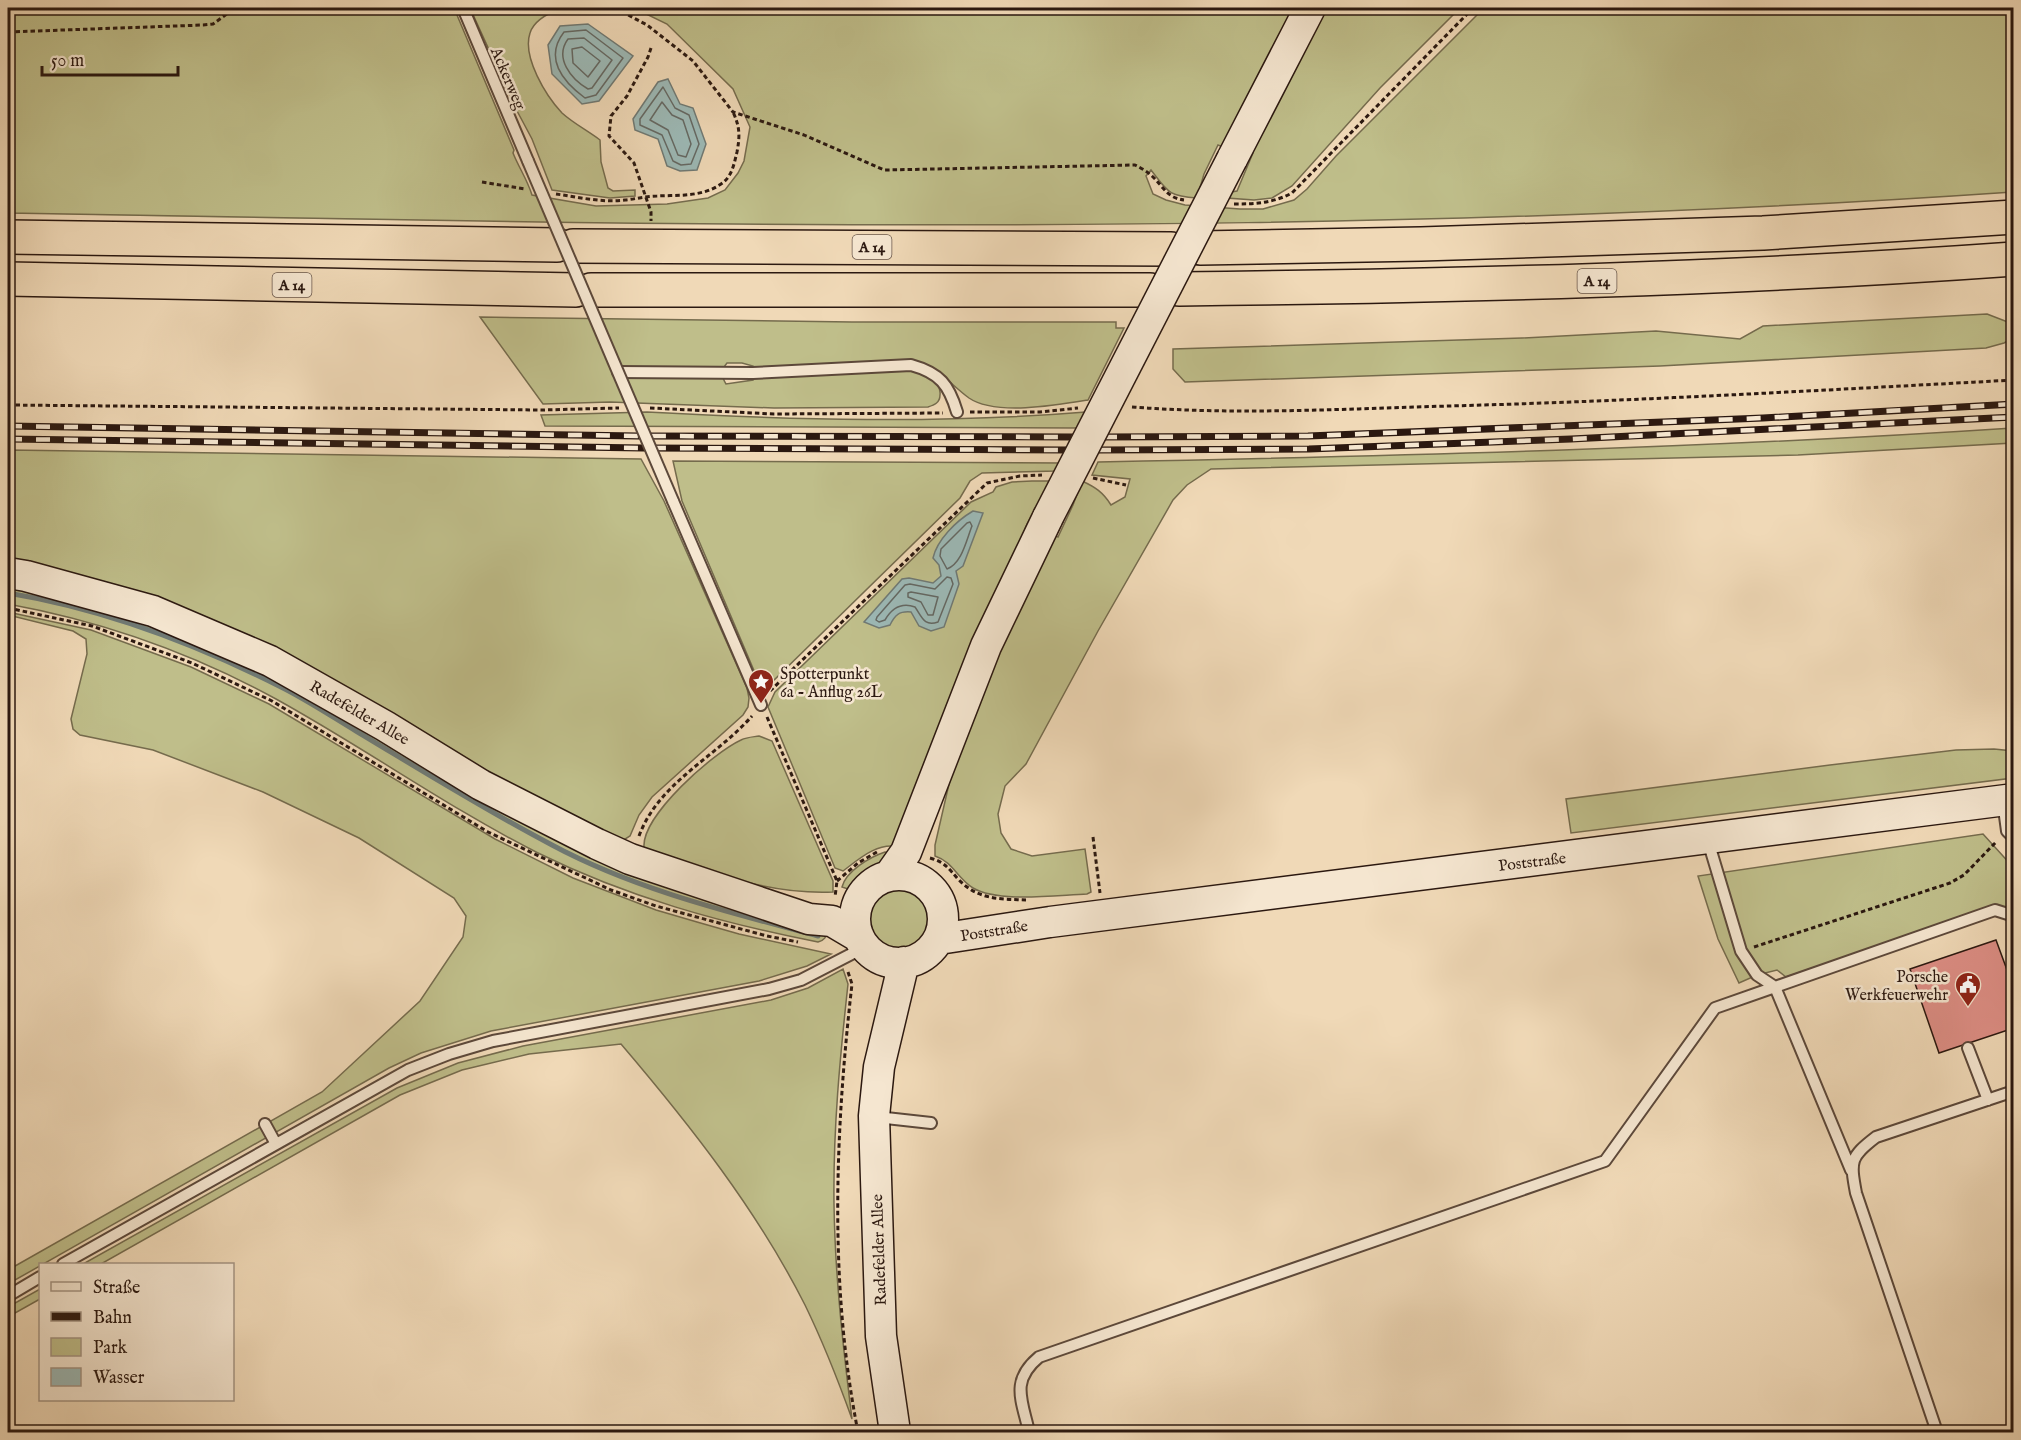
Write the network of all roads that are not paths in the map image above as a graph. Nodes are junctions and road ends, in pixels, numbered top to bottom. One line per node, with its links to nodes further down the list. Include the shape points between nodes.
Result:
1 (463, 8): 7 (lane, Ackerweg, bridge)
2 (1310, 8): 11 (main road, bridge, via 1048,517 986,646)
3 (2013, 217): 4 (highway, A 14, via 1740,233 1186,248)
4 (8, 237)
5 (2013, 259): 6 (highway, A 14, via 1548,283 1165,289 583,290)
6 (8, 279)
7 (618, 372): 8 (lane, via 753,373 911,365 938,376 951,392); 10 (lane, Ackerweg, bridge)
8 (957, 412)
9 (8, 573): 16 (main road, Radefelder Allee, via 153,611 270,661 481,785 630,859)
10 (761, 705)
11 (945, 755): 15 (main road, via 906,852); 18 (main road, via 926,857)
12 (2008, 800): 13 (lane); 14 (main road, Poststraße)
13 (2010, 835)
14 (1707, 838): 18 (main road, Poststraße, via 1050,922); 21 (lane, via 1741,951 1757,975)
15 (887, 863): 17 (main road); 18 (main road, via 903,875 917,878)
16 (699, 882): 17 (main road, Radefelder Allee, via 808,902); 20 (main road, Radefelder Allee, via 808,919 832,921)
17 (858, 904): 20 (main road, via 856,926)
18 (937, 912): 20 (main road, via 930,951 918,958)
19 (2013, 916): 21 (lane, via 1995,910)
20 (869, 952): 25 (main road, Radefelder Allee, via 879,1066); 28 (lane, via 769,989 493,1041 449,1054 408,1070)
21 (1775, 987): 29 (lane); 34 (lane, via 1715,1008 1605,1161 1039,1357 1026,1368 1020,1380)
22 (1968, 1048): 24 (lane)
23 (2013, 1091): 24 (lane)
24 (1988, 1100): 29 (lane, via 1876,1137 1857,1152)
25 (874, 1116): 26 (lane); 33 (main road, Radefelder Allee, via 881,1336)
26 (932, 1123)
27 (265, 1124): 28 (lane)
28 (276, 1144): 30 (lane)
29 (1851, 1170): 35 (lane)
30 (65, 1263)
31 (39, 1278): 32 (lane)
32 (8, 1296)
33 (895, 1432)
34 (1029, 1432)
35 (1937, 1432)

